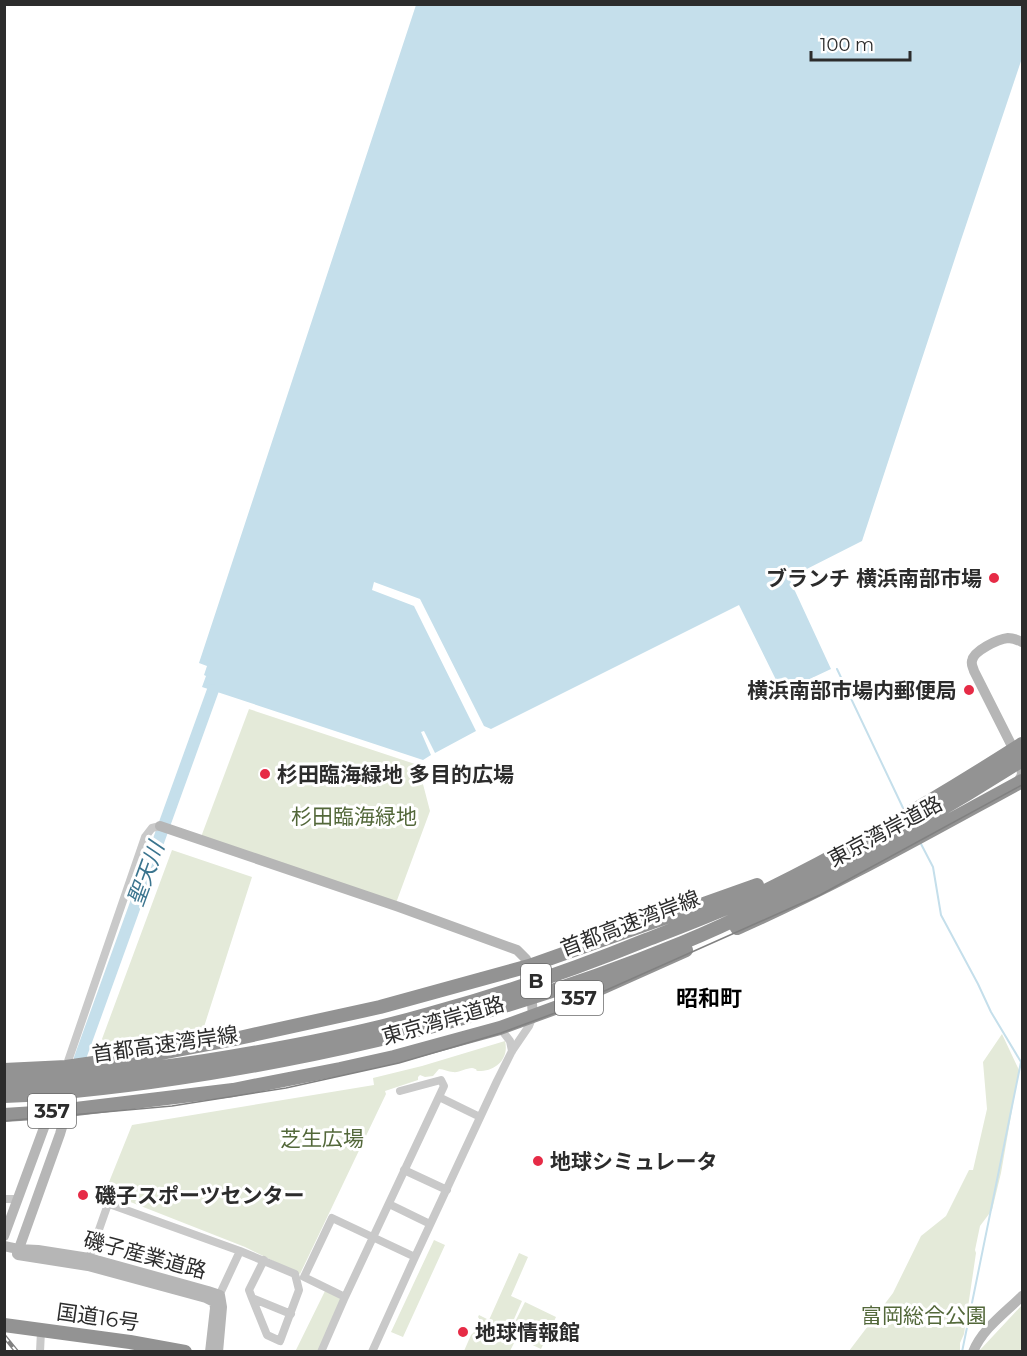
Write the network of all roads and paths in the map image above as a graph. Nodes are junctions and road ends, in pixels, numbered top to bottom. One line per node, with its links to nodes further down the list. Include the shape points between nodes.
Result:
1 (1023, 642): 2 (street, via 1006,638 997,641 978,651 972,662)
2 (1020, 745): 3 (street); 6 (highway, 首都高速湾岸線 / B, via 919,809); 7 (highway, 東京湾岸道路 / 357, via 893,822 824,858)
3 (1022, 763): 4 (street); 8 (highway, 首都高速湾岸線 / B, via 799,888 683,942)
4 (1019, 783): 9 (highway, 東京湾岸道路 / 357, via 769,914)
5 (160, 826): 7 (street, via 512,948 522,954); 13 (street, via 152,828 145,837)
6 (811, 866): 11 (highway, 357, via 626,939 475,990 279,1038); 15 (highway, 首都高速湾岸線 / B, via 716,913 617,952 428,1015 232,1056 93,1076)
7 (529, 966): 9 (street); 11 (highway, 東京湾岸道路 / 357)
8 (603, 973): 17 (highway, 首都高速湾岸線 / B, via 478,1014 344,1048 167,1080); 18 (highway, B, via 558,998 489,1022 402,1047)
9 (533, 1016): 10 (highway, 東京湾岸道路 / 357); 12 (street)
10 (500, 1028): 12 (street); 18 (highway, 東京湾岸道路 / 357, via 340,1069)
11 (239, 1038): 13 (highway, 東京湾岸道路 / 357)
12 (512, 1051): 24 (street)
13 (66, 1067): 14 (highway, 東京湾岸道路 / 357); 21 (street); 22 (street)
14 (4, 1070)
15 (4, 1083)
16 (400, 1091): 19 (street, via 441,1080 444,1086)
17 (4, 1096)
18 (182, 1096): 20 (highway, 東京湾岸道路 / 357)
19 (438, 1098): 24 (street); 26 (street)
20 (100, 1106): 21 (highway, 東京湾岸道路 / 357); 25 (street, via 72,1118)
21 (67, 1110): 22 (highway, 東京湾岸道路 / 357); 25 (street)
22 (51, 1112): 23 (highway, 東京湾岸道路 / 357); 29 (street)
23 (4, 1115)
24 (480, 1117): 27 (street)
25 (60, 1134): 36 (street)
26 (404, 1170): 27 (street); 30 (street)
27 (447, 1190): 31 (street)
28 (4, 1198): 29 (street)
29 (17, 1199): 32 (street)
30 (389, 1204): 31 (street); 33 (street)
31 (430, 1224): 38 (street)
32 (4, 1236)
33 (373, 1237): 38 (street); 41 (street); 41 (street, via 332,1218 304,1277)
34 (4, 1246): 36 (street, 磯子産業道路)
35 (240, 1251): 39 (street, via 108,1204); 40 (street); 44 (street)
36 (17, 1252): 37 (street, 磯子産業道路); 39 (street, 磯子産業道路, via 38,1250); 44 (street, 磯子産業道路)
37 (4, 1253)
38 (415, 1257): 55 (street)
39 (89, 1258): 44 (street, 磯子産業道路, via 208,1291)
40 (264, 1260): 43 (street, via 249,1290); 45 (street, via 295,1274 299,1290)
41 (345, 1296): 54 (street)
42 (1023, 1296): 56 (street, via 977,1341)
43 (252, 1298): 45 (street); 45 (street, via 267,1335 280,1341)
44 (217, 1299): 52 (street, 磯子産業道路); 53 (street, 磯子産業道路, via 222,1307)
45 (291, 1314)
46 (4, 1325): 48 (highway, 国道16号)
47 (4, 1331): 48 (highway, 国道16号)
48 (41, 1334): 49 (street); 50 (highway, 国道16号); 51 (highway, 国道16号, via 130,1342)
49 (40, 1352)
50 (141, 1352)
51 (185, 1352)
52 (210, 1352)
53 (218, 1352)
54 (321, 1352)
55 (372, 1352)
56 (974, 1352)

